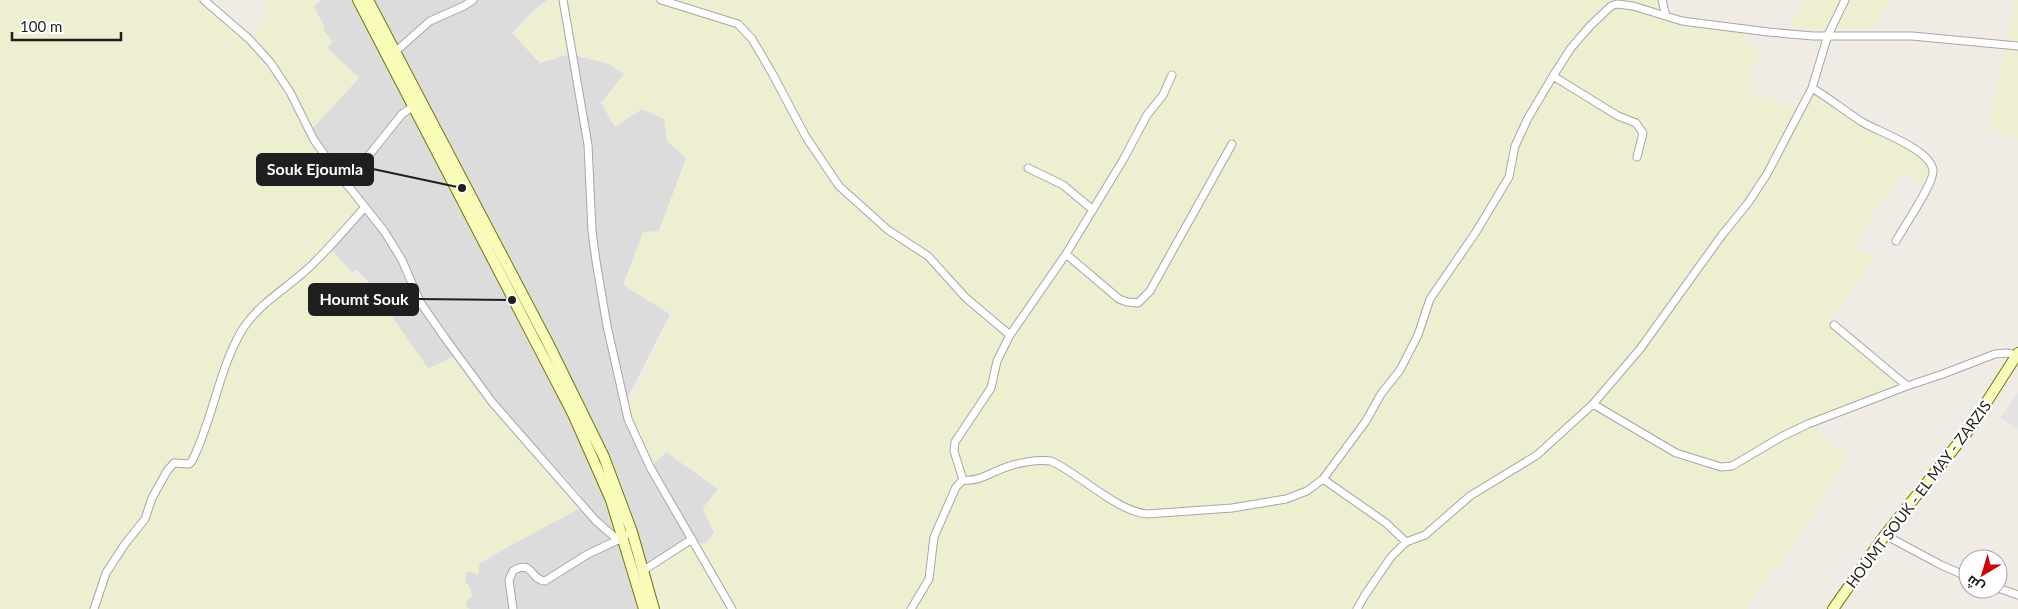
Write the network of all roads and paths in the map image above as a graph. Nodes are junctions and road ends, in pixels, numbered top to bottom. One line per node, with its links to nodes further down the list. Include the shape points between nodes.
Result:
1 (204, 0): 20 (street, via 249,38 270,62 290,92 314,140)
2 (358, 0): 16 (main road)
3 (368, 0): 12 (main road)
4 (473, 0): 12 (street, via 430,21)
5 (563, 0): 34 (street, via 588,145 596,261 628,419 650,467)
6 (661, 0): 26 (street, via 738,24 772,73 806,137 839,186 888,230 928,256 966,298)
7 (1662, 0): 9 (street)
8 (1845, 0): 10 (street)
9 (1666, 16): 10 (street, via 1768,32); 14 (street, via 1633,6 1611,6 1571,48)
10 (1828, 35): 11 (street, via 1912,36); 15 (street)
11 (2018, 46)
12 (395, 52): 16 (main road)
13 (1172, 75): 22 (street)
14 (1553, 76): 18 (street, via 1618,116 1636,123 1642,133); 30 (street, via 1515,146 1509,177 1430,299 1418,335 1400,370)
15 (1812, 88): 23 (street, via 1862,122 1916,150 1931,165 1934,172 1930,183); 29 (street, via 1757,191 1640,349)
16 (417, 104): 20 (street, via 402,114); 33 (main road, via 604,457)
17 (1232, 144): 24 (street, via 1150,291 1138,303 1119,298)
18 (1637, 157)
19 (1028, 168): 22 (street, via 1063,185)
20 (346, 184): 21 (street)
21 (365, 206): 33 (street, via 393,245 420,302 492,402 584,508); 38 (street, via 305,272 278,292 244,327 192,461 189,464 174,463 167,471 145,518 106,573)
22 (1093, 210): 24 (street)
23 (1896, 241)
24 (1066, 254): 26 (street)
25 (1834, 325): 28 (street)
26 (1010, 334): 31 (street, via 997,361 991,388 955,442 954,451)
27 (2018, 354): 28 (street, via 1995,354); 32 (main road, HOUMT SOUK - EL MAY - ZARZIS, via 1968,432)
28 (1907, 386): 29 (street, via 1808,424 1741,462 1722,467 1676,453)
29 (1593, 404): 35 (street, via 1537,455 1470,496 1425,535)
30 (1323, 479): 31 (street, via 1307,491 1286,499 1232,508 1161,514 1140,513 1124,507 1051,460 1010,466 980,479); 35 (street, via 1386,523)
31 (963, 480): 43 (street, via 956,487 934,537 929,579)
32 (1884, 535): 37 (street); 45 (main road, HOUMT SOUK - EL MAY - ZARZIS)
33 (624, 536): 36 (main road); 39 (street, via 545,581 538,579 527,567 513,571 509,580); 40 (main road)
34 (692, 539): 36 (street); 42 (street)
35 (1406, 542): 44 (street, via 1391,557)
36 (644, 570): 41 (main road)
37 (1958, 572)
38 (94, 609)
39 (513, 609)
40 (644, 609)
41 (654, 609)
42 (732, 609)
43 (911, 609)
44 (1358, 609)
45 (1832, 609)

